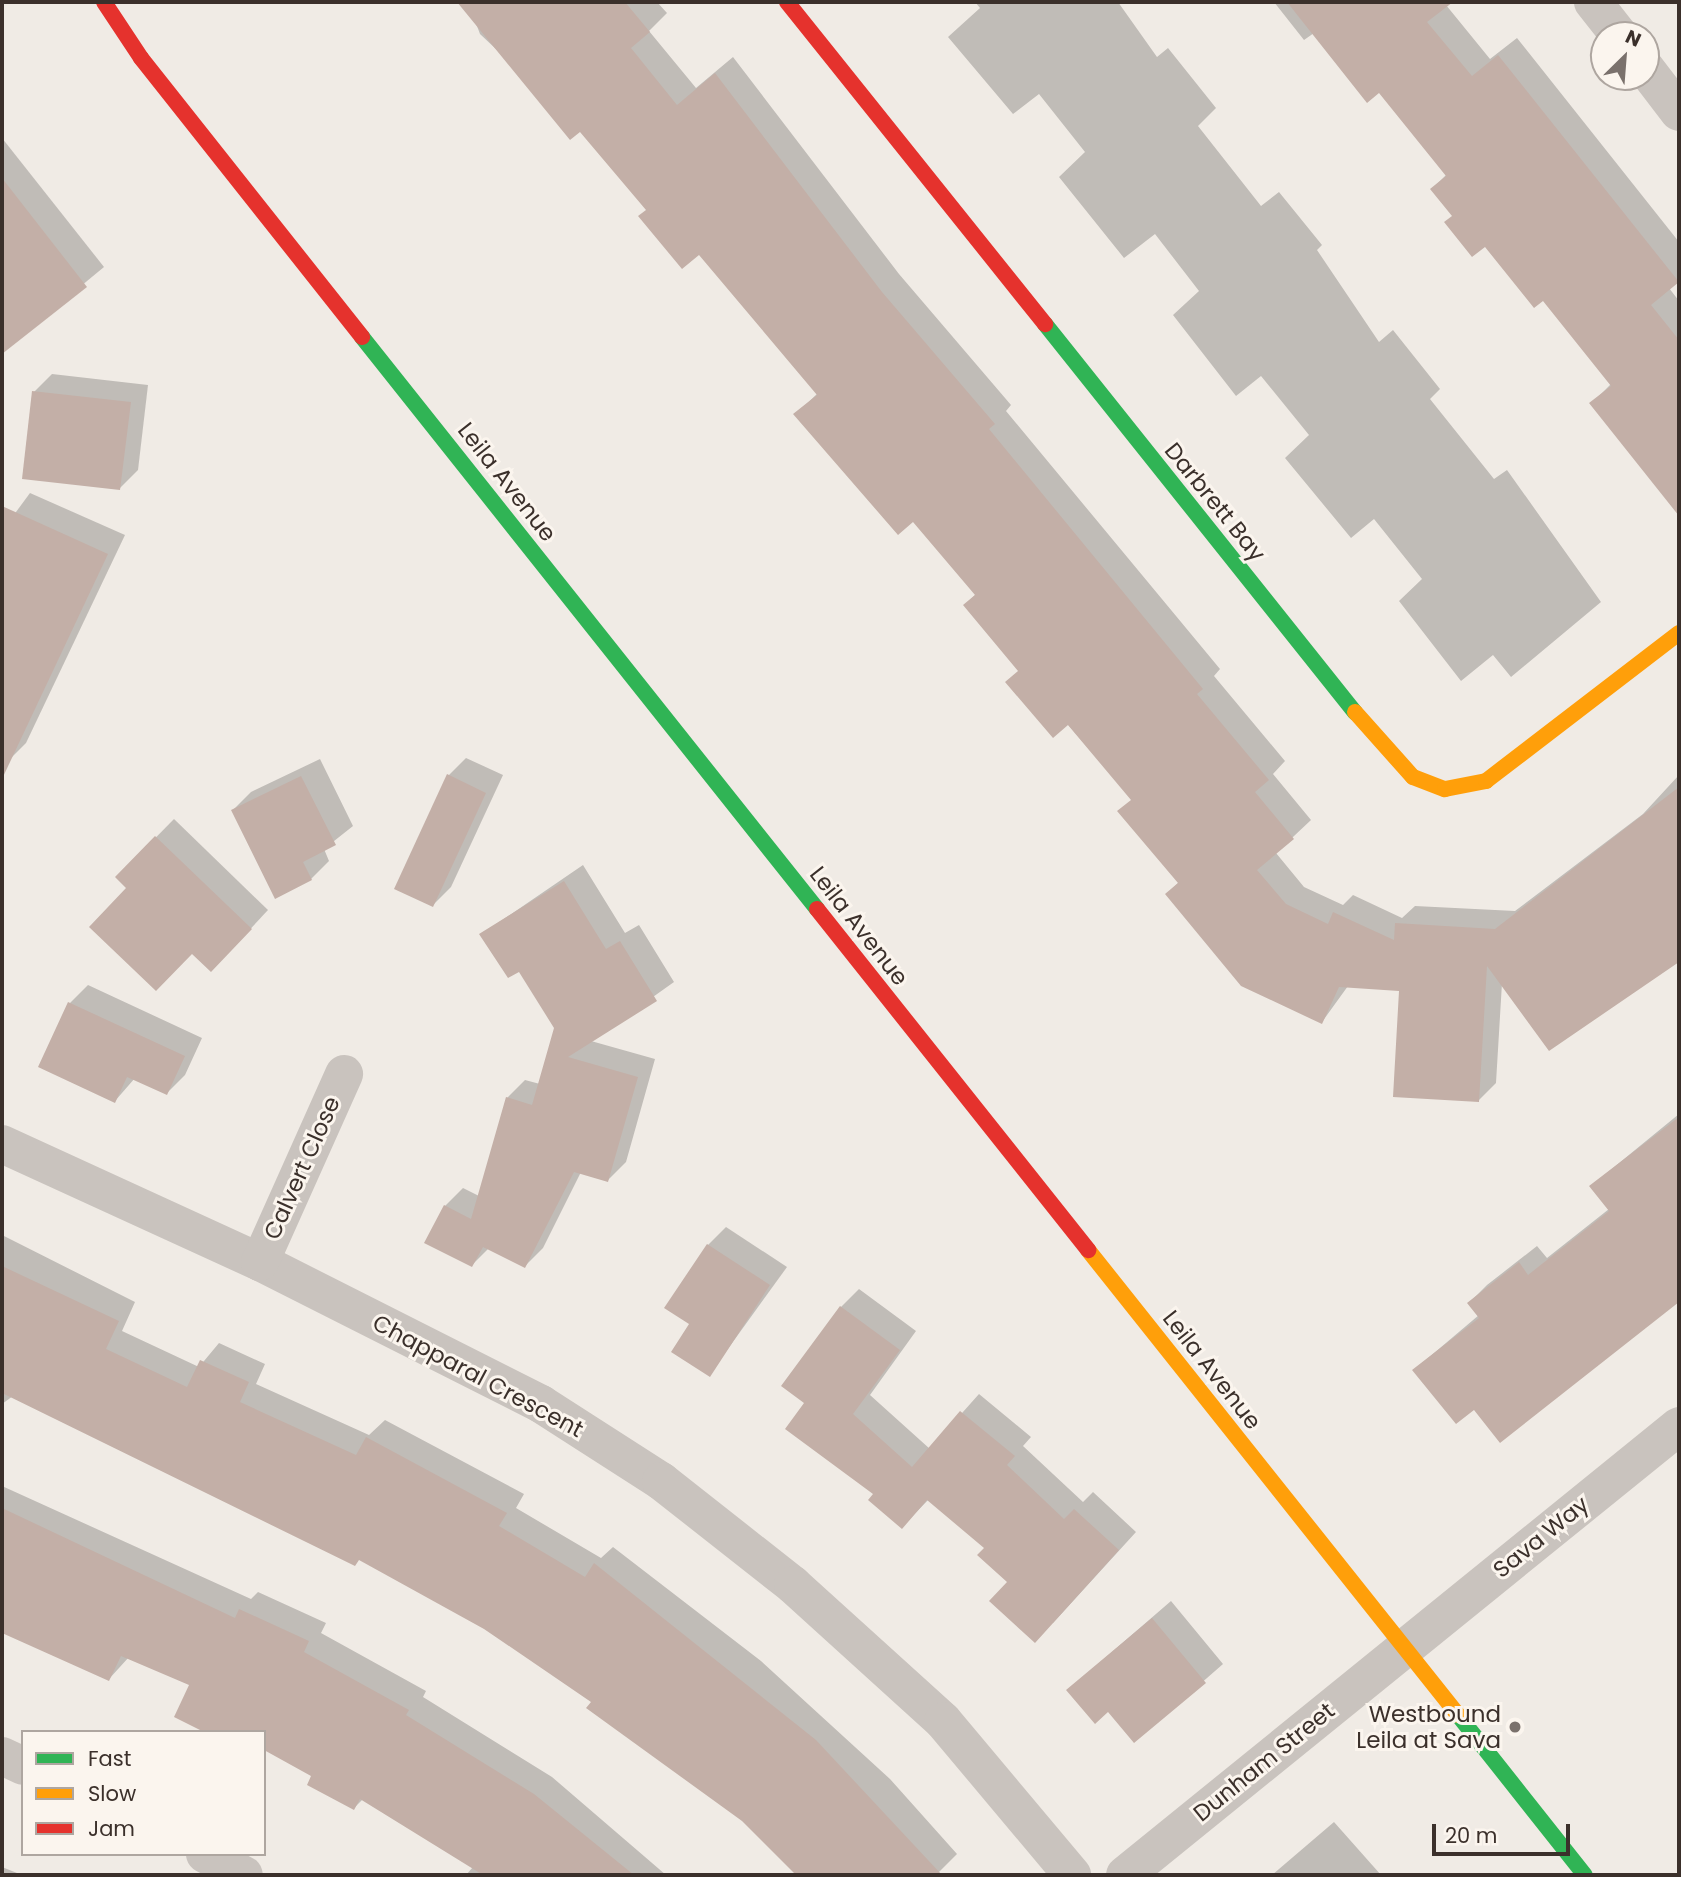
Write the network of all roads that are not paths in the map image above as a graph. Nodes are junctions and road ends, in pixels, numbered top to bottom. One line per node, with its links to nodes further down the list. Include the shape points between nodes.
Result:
1 (104, 2): 12 (street, Leila Avenue, via 141,58)
2 (787, 2): 7 (street, Darbrett Bay, via 1364,724 1413,777 1446,789 1486,781)
3 (1593, 2): 4 (street)
4 (1608, 21)
5 (1660, 87): 6 (street)
6 (1679, 112)
7 (1679, 633)
8 (344, 1074): 10 (street, Calvert Close)
9 (2, 1144): 10 (street, Chapparal Crescent)
10 (260, 1262): 17 (street, Chapparal Crescent, via 541,1404 661,1481 793,1586 943,1721)
11 (1679, 1426): 12 (street, Sava Way)
12 (1404, 1648): 18 (street, Dunham Street); 19 (street, Leila Avenue)
13 (2, 1756): 14 (street)
14 (21, 1765)
15 (209, 1856): 16 (street)
16 (244, 1875)
17 (1072, 1875)
18 (1125, 1875)
19 (1585, 1875)

